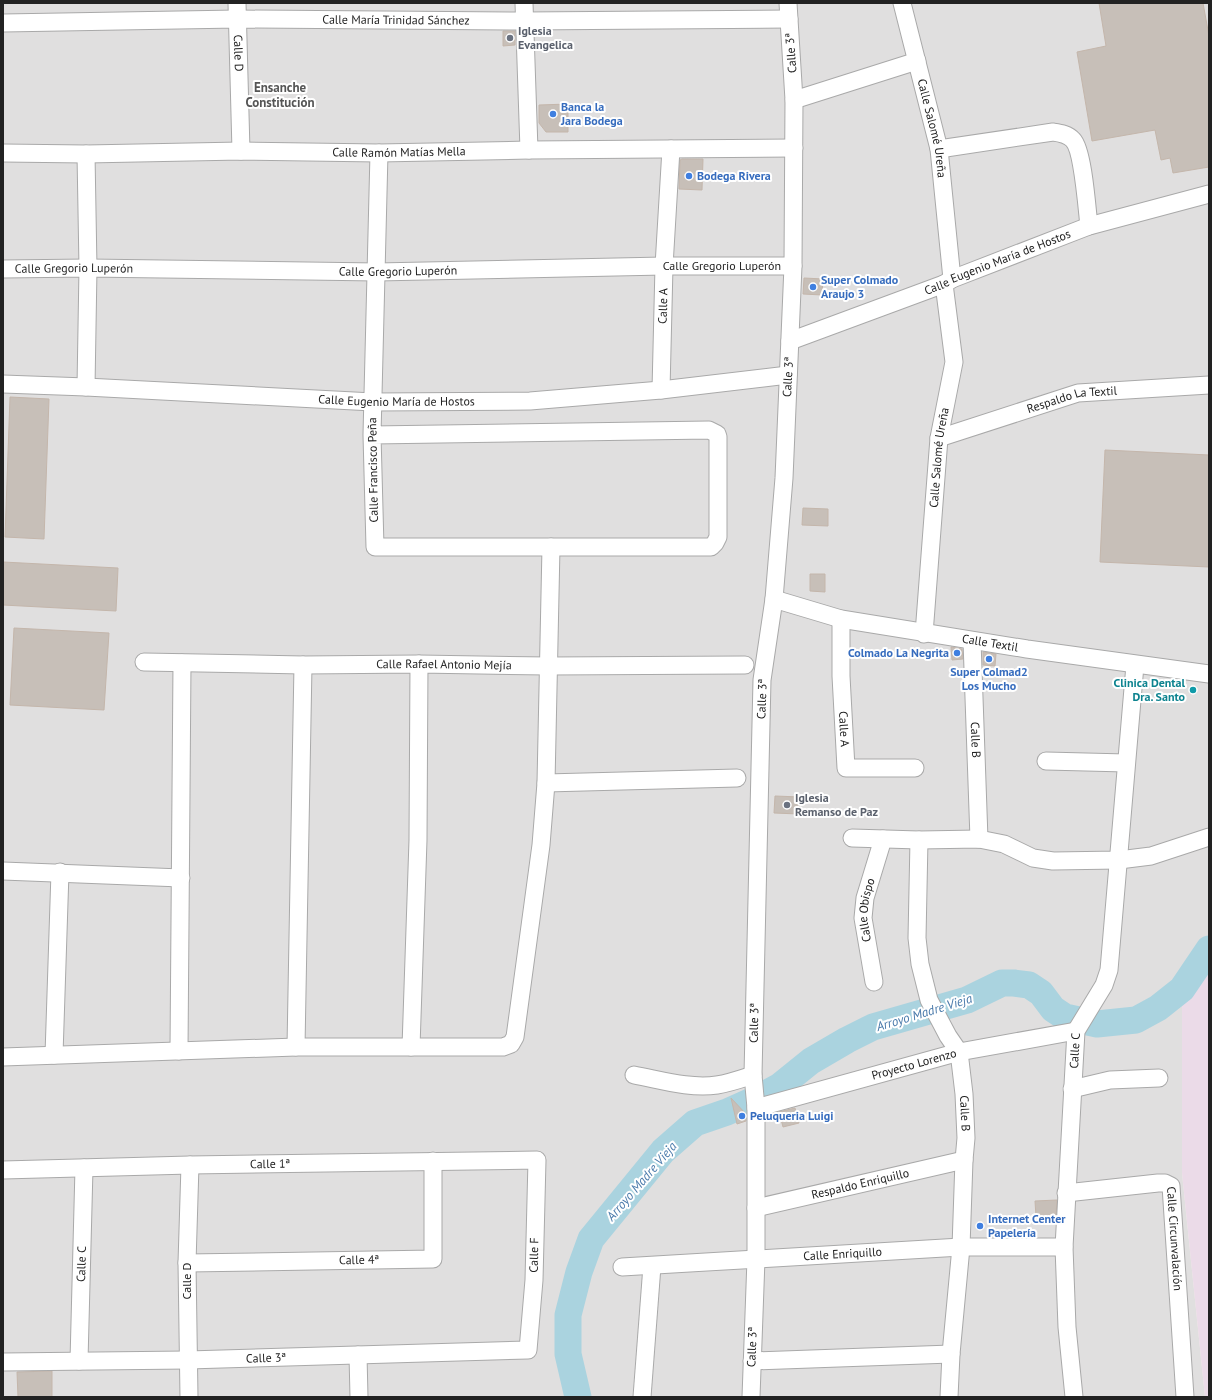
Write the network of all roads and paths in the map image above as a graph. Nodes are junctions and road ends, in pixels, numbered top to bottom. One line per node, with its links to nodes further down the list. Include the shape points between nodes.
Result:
1 (524, 3): 5 (street)
2 (902, 3): 7 (street, Calle Salomé Ureña)
3 (237, 11): 5 (street, Calle María Trinidad Sánchez); 6 (street, Calle María Trinidad Sánchez); 13 (street, Calle D)
4 (789, 11): 5 (street, Calle María Trinidad Sánchez); 8 (street, Calle 3ª)
5 (524, 21): 12 (street)
6 (3, 23)
7 (917, 61): 8 (street); 11 (street, Calle Salomé Ureña)
8 (794, 100): 9 (street, Calle 3ª)
9 (794, 148): 10 (street, Calle Ramón Matías Mella); 20 (street, Calle 3ª)
10 (671, 149): 12 (street, Calle Ramón Matías Mella); 19 (street, Calle A)
11 (939, 149): 18 (street, via 1053,132 1065,134 1073,140 1080,154); 24 (street, Calle Salomé Ureña)
12 (529, 150): 16 (street, Calle Ramón Matías Mella)
13 (241, 151): 15 (street, Calle Ramón Matías Mella); 16 (street, Calle Ramón Matías Mella)
14 (3, 153): 15 (street, Calle Ramón Matías Mella)
15 (86, 154): 21 (street)
16 (379, 154): 23 (street, Calle Francisco Peña)
17 (1209, 194): 18 (street, Calle Eugenio María de Hostos)
18 (1089, 226): 24 (street, Calle Eugenio María de Hostos)
19 (664, 266): 20 (street, Calle Gregorio Luperón); 23 (street, Calle Gregorio Luperón); 30 (street, Calle A)
20 (793, 266): 25 (street, Calle 3ª)
21 (88, 268): 22 (street, Calle Gregorio Luperón); 23 (street, Calle Gregorio Luperón); 29 (street)
22 (3, 269)
23 (377, 272): 31 (street, Calle Francisco Peña)
24 (948, 282): 25 (street, Calle Eugenio María de Hostos); 33 (street, Calle Salomé Ureña, via 954,362)
25 (790, 341): 26 (street, Calle 3ª)
26 (788, 375): 30 (street, Calle Eugenio María de Hostos); 35 (street, Calle 3ª, via 784,478)
27 (3, 384): 29 (street, Calle Eugenio María de Hostos)
28 (1209, 385): 33 (street, Respaldo La Textil, via 1078,393)
29 (86, 387): 31 (street, Calle Eugenio María de Hostos)
30 (661, 390): 31 (street, Calle Eugenio María de Hostos, via 530,401)
31 (373, 402): 32 (street, Calle Francisco Peña)
32 (372, 435): 34 (street, Calle Francisco Peña, via 375,547); 34 (street, via 709,430 717,434 718,537 711,546)
33 (939, 438): 37 (street, Calle Salomé Ureña)
34 (551, 547): 45 (street)
35 (774, 599): 36 (street, Calle Textil); 71 (street, Calle 3ª, via 762,680)
36 (841, 619): 37 (street, Calle Textil); 49 (street, Calle A, via 846,768)
37 (924, 634): 38 (street, Calle Textil)
38 (972, 641): 44 (street, Calle Textil); 55 (street, Calle B)
39 (144, 662): 40 (street, Calle Rafael Antonio Mejía)
40 (182, 663): 42 (street, Calle Rafael Antonio Mejía); 60 (street)
41 (418, 664): 42 (street, Calle Rafael Antonio Mejía); 45 (street, Calle Rafael Antonio Mejía); 64 (street, via 418,840)
42 (303, 665): 63 (street)
43 (745, 665): 45 (street, Calle Rafael Antonio Mejía)
44 (1135, 665): 46 (street, Calle Textil); 48 (street, Calle C)
45 (548, 666): 51 (street)
46 (1209, 674)
47 (1046, 761): 48 (street)
48 (1126, 762): 57 (street, Calle C)
49 (915, 768)
50 (737, 778): 51 (street)
51 (546, 784): 64 (street, via 541,845 515,1038 511,1044 503,1047)
52 (1209, 837): 57 (street, via 1151,856)
53 (852, 838): 54 (street)
54 (883, 839): 56 (street); 61 (street, Calle Obispo, via 865,898 863,918)
55 (979, 839): 56 (street); 57 (street, via 1004,844 1033,858 1053,861)
56 (919, 840): 66 (street, Calle B, via 917,938 920,964 929,1000 937,1018)
57 (1119, 860): 62 (street, Calle C, via 1109,970 1104,985)
58 (3, 871): 59 (street)
59 (60, 872): 60 (street); 67 (street)
60 (181, 878): 65 (street)
61 (874, 982)
62 (1076, 1031): 66 (street, Proyecto Lorenzo); 72 (street, Calle C)
63 (296, 1047): 64 (street); 65 (street)
64 (411, 1047)
65 (179, 1050): 67 (street)
66 (959, 1052): 73 (street, Proyecto Lorenzo); 75 (street, Calle B, via 964,1094)
67 (54, 1055): 68 (street)
68 (3, 1057)
69 (634, 1075): 71 (street, via 697,1086)
70 (1159, 1078): 72 (street, via 1110,1080)
71 (753, 1079): 73 (street, Calle 3ª)
72 (1072, 1089): 80 (street, Calle C)
73 (756, 1108): 81 (street, Calle 3ª)
74 (537, 1160): 76 (street, Calle 1ª); 88 (street, Calle F, via 534,1280)
75 (964, 1160): 81 (street, Respaldo Enriquillo); 82 (street, Calle B)
76 (433, 1161): 77 (street, Calle 1ª); 85 (street, Calle 4ª, via 433,1259)
77 (190, 1165): 78 (street, Calle 1ª); 85 (street, Calle D)
78 (84, 1168): 79 (street, Calle 1ª); 92 (street, Calle C)
79 (3, 1170)
80 (1066, 1193): 83 (street, Calle C); 101 (street, Calle Circunvalación, via 1158,1183 1171,1186)
81 (756, 1208): 84 (street, Calle 3ª)
82 (961, 1247): 83 (street, Calle Enriquillo); 84 (street, Calle Enriquillo); 89 (street, Calle B)
83 (1064, 1247): 100 (street, Calle C, via 1067,1327)
84 (756, 1259): 86 (street, Calle Enriquillo); 93 (street, Calle 3ª)
85 (186, 1263): 91 (street, Calle D)
86 (652, 1266): 87 (street, Calle Enriquillo); 97 (street)
87 (622, 1267)
88 (528, 1350): 90 (street, Calle 3ª)
89 (951, 1354): 93 (street); 99 (street, Calle B)
90 (358, 1355): 91 (street, Calle 3ª); 96 (street)
91 (188, 1360): 92 (street, Calle 3ª); 95 (street, Calle D)
92 (79, 1361): 94 (street, Calle 3ª)
93 (752, 1361): 98 (street, Calle 3ª)
94 (3, 1362)
95 (189, 1397)
96 (359, 1397)
97 (642, 1397)
98 (750, 1397)
99 (949, 1397)
100 (1074, 1397)
101 (1185, 1397)

